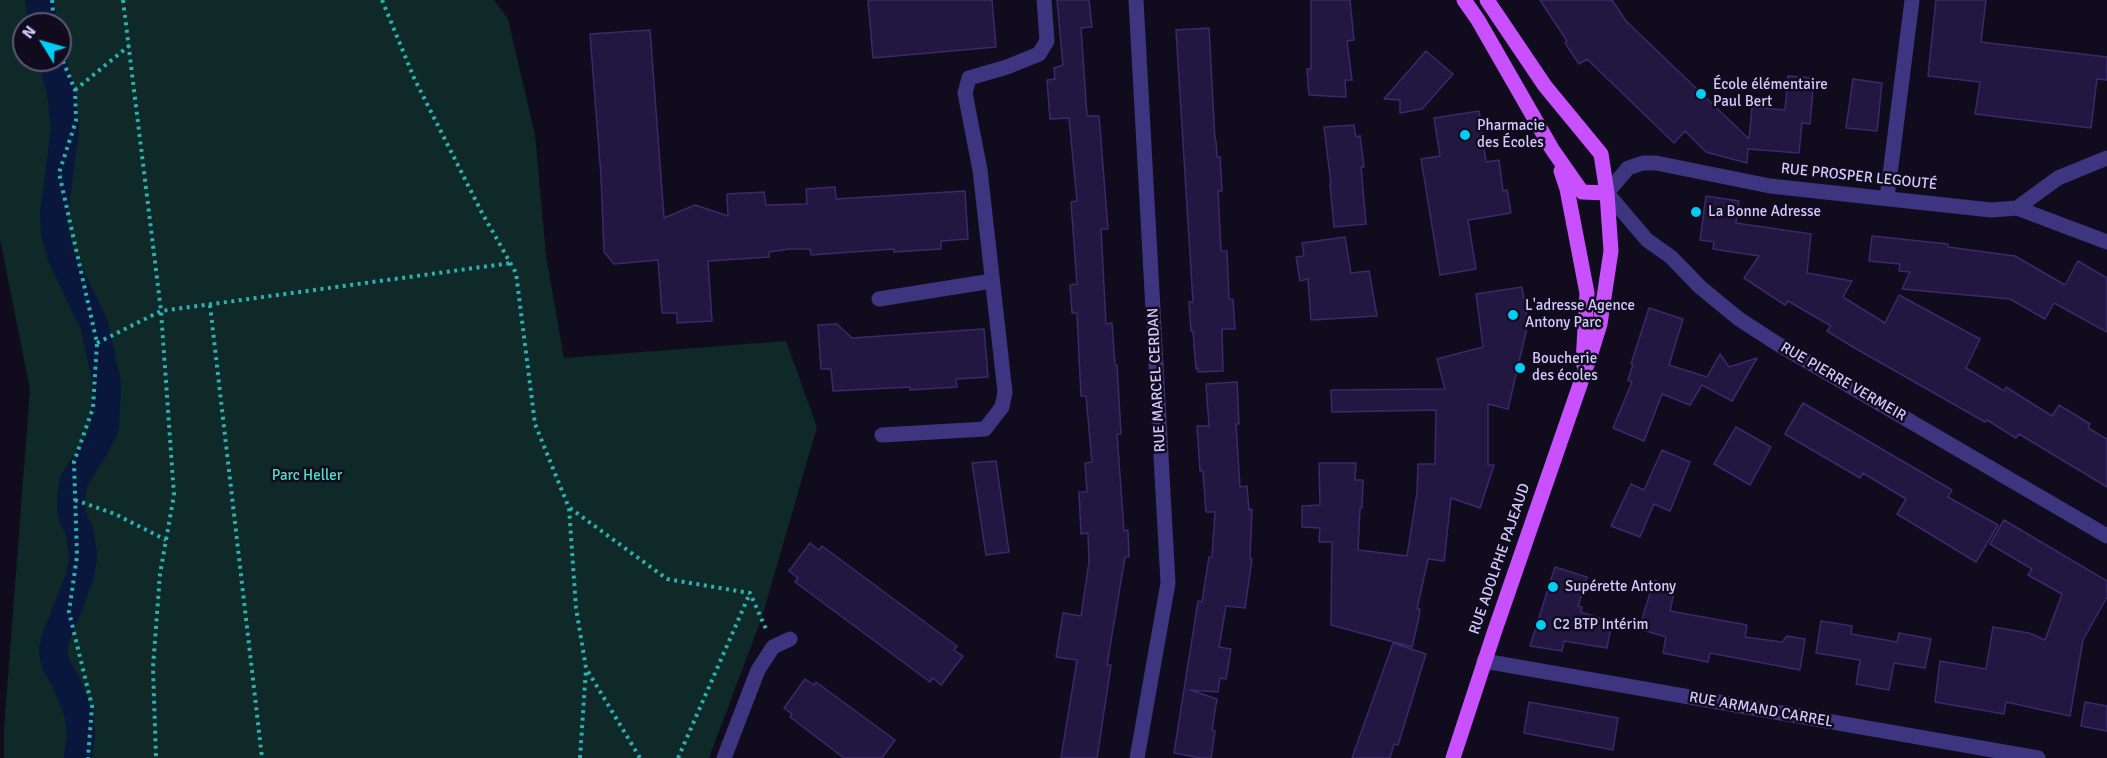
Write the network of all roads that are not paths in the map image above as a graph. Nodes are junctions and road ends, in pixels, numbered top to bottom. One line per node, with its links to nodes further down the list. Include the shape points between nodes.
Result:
1 (1044, 0): 12 (street, via 1047,41 1039,54 969,78 965,93 980,170)
2 (1136, 0): 20 (street, RUE MARCEL CERDAN, via 1168,583)
3 (1464, 0): 6 (main road, RUE ADOLPHE PAJEAUD)
4 (1487, 0): 8 (main road, RUE ADOLPHE PAJEAUD, via 1545,86 1600,154)
5 (1912, 0): 9 (street)
6 (1552, 149): 8 (main road, RUE ADOLPHE PAJEAUD, via 1582,192); 14 (main road, RUE ADOLPHE PAJEAUD, via 1567,189 1587,293)
7 (2107, 158): 10 (street, via 2058,178)
8 (1607, 193): 9 (street, RUE PROSPER LEGOUTÉ, via 1628,168 1656,163 1770,186); 14 (main road, RUE ADOLPHE PAJEAUD, via 1611,251 1600,324); 16 (street, RUE PIERRE VERMEIR, via 1647,240 1738,319)
9 (1887, 198): 10 (street, RUE PROSPER LEGOUTÉ, via 1991,210)
10 (2017, 208): 11 (street)
11 (2107, 242)
12 (992, 281): 13 (street); 15 (street, via 1005,392 1002,407 985,429)
13 (879, 299)
14 (1583, 373): 18 (main road, RUE ADOLPHE PAJEAUD)
15 (882, 435)
16 (2107, 536)
17 (790, 639): 19 (street, via 773,647 758,670)
18 (1484, 661): 21 (main road, RUE ADOLPHE PAJEAUD); 22 (street, RUE ARMAND CARREL)
19 (724, 758)
20 (1137, 758)
21 (1453, 758)
22 (2038, 758)

